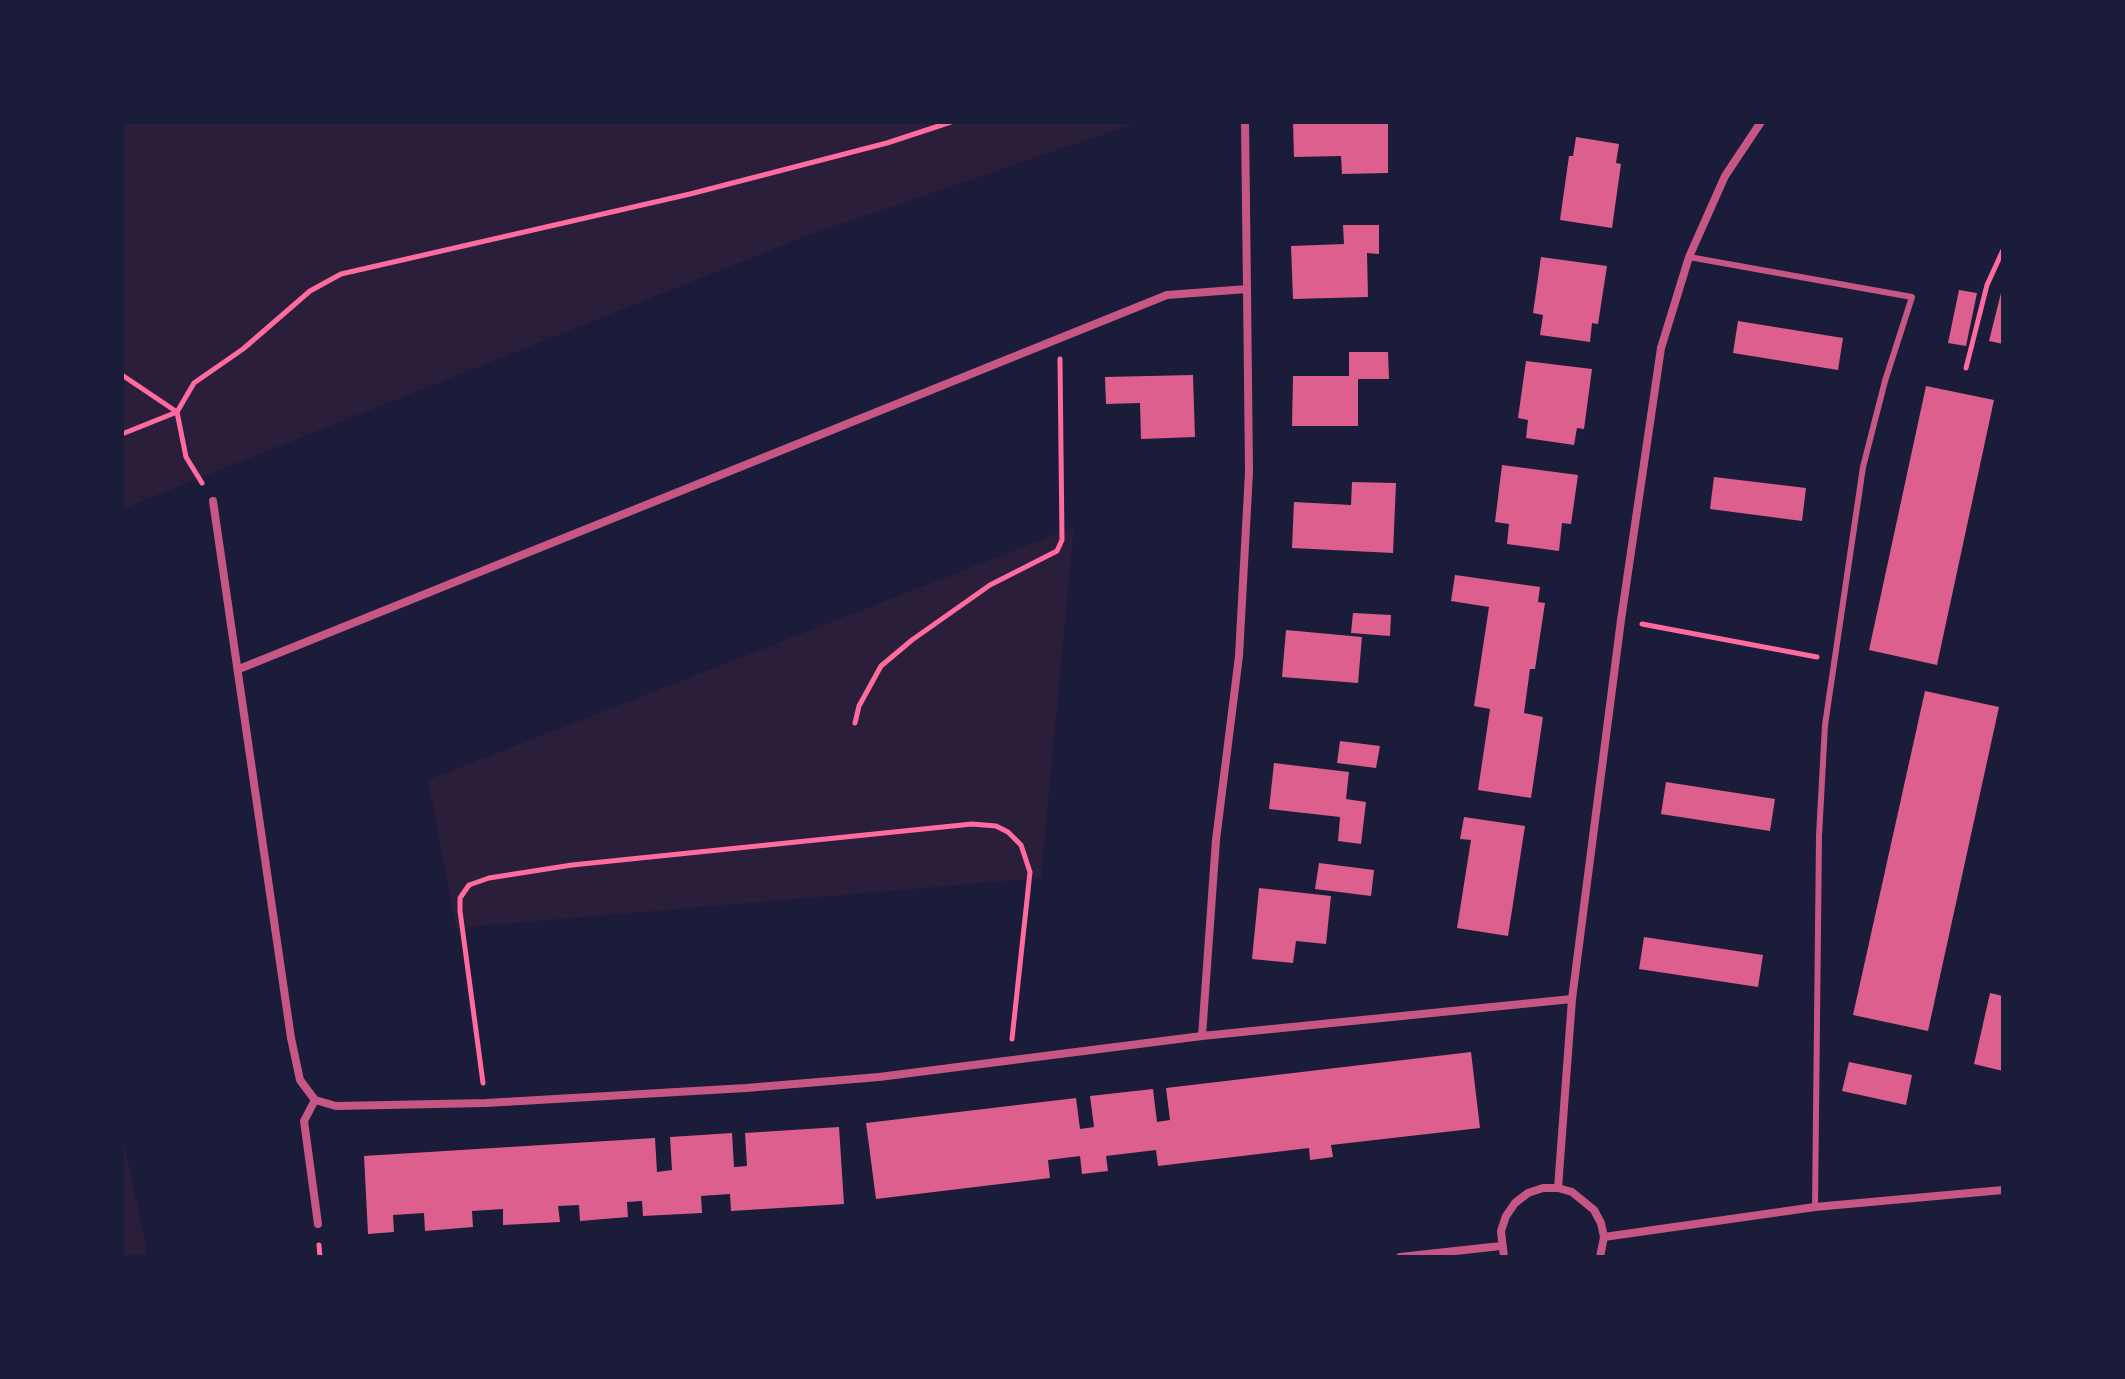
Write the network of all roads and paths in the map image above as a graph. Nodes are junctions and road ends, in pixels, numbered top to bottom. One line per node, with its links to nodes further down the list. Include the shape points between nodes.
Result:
1 (951, 122): 10 (path, via 690,194 341,274 310,291 194,383)
2 (1245, 122): 6 (street)
3 (1761, 122): 5 (street, via 1725,176)
4 (2003, 250): 8 (path, via 1987,285)
5 (1689, 257): 13 (street, via 1661,348); 14 (lane, via 1912,297 1863,467)
6 (1247, 289): 7 (street, via 1167,295); 18 (street, via 1249,472 1239,656 1216,840)
7 (1060, 338): 15 (street); 16 (path, via 1062,540 1057,551 990,585 881,666)
8 (1966, 368)
9 (122, 375): 10 (path)
10 (177, 412): 11 (path); 12 (path, via 186,457)
11 (122, 434)
12 (213, 501): 15 (street)
13 (1621, 620): 14 (path); 17 (street)
14 (1834, 660): 24 (lane, via 1819,836)
15 (239, 669): 20 (street, via 291,1038 300,1080)
16 (855, 723)
17 (1572, 999): 18 (street); 22 (street)
18 (1202, 1036): 19 (street)
19 (1009, 1060): 21 (street, via 746,1088); 21 (path, via 1030,872 1021,845 1008,832 972,824 572,865 469,885 460,898 460,911)
20 (315, 1100): 21 (street, via 336,1106); 25 (street, via 304,1121)
21 (486, 1103)
22 (1558, 1188): 26 (street, via 1594,1210); 27 (street, via 1528,1193 1515,1203 1501,1231)
23 (2003, 1190): 24 (street)
24 (1815, 1207): 26 (street)
25 (318, 1224)
26 (1604, 1237): 30 (street)
27 (1501, 1246): 28 (street); 29 (street)
28 (1400, 1257)
29 (1504, 1257)
30 (1600, 1257)

